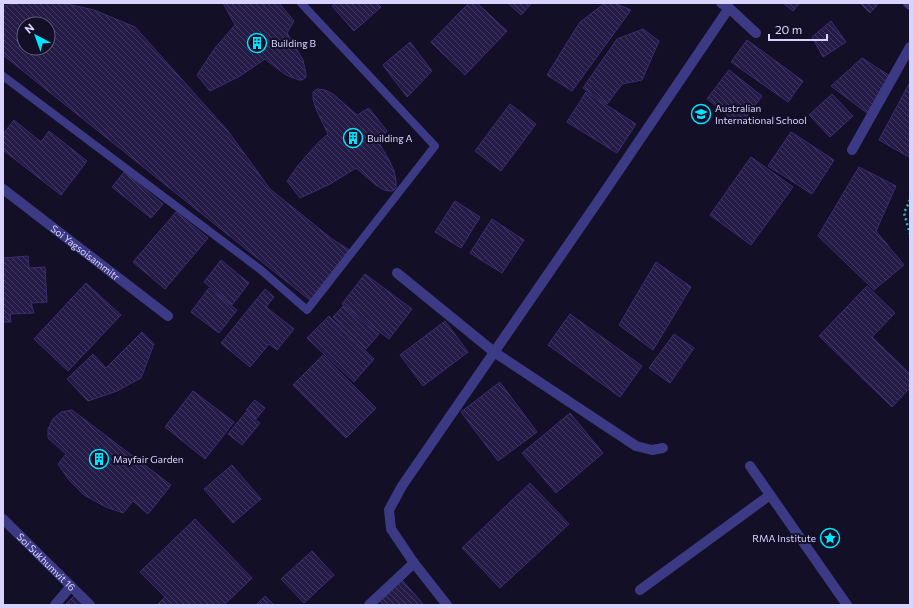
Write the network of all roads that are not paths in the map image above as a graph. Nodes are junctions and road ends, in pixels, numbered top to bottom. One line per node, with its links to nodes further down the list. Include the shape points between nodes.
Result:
1 (301, 3): 7 (lane, via 435,146 307,310 261,270)
2 (908, 3): 3 (street)
3 (910, 5)
4 (725, 6): 5 (street); 12 (street, via 601,197)
5 (756, 33)
6 (910, 47): 8 (street)
7 (3, 76)
8 (852, 150)
9 (3, 189): 11 (street, Soi Yagsoisammitr)
10 (397, 273): 12 (street)
11 (168, 316)
12 (494, 352): 13 (street, via 636,446 652,450); 17 (street, via 402,486 389,510 391,529)
13 (664, 448)
14 (750, 466): 15 (street)
15 (770, 495): 19 (street); 24 (street)
16 (3, 519): 18 (street, Soi Sukhumvit 16)
17 (414, 563): 22 (street); 23 (street)
18 (71, 586): 20 (street); 21 (street, Soi Sukhumvit 16)
19 (640, 590)
20 (56, 605)
21 (90, 605)
22 (369, 605)
23 (447, 605)
24 (848, 605)

